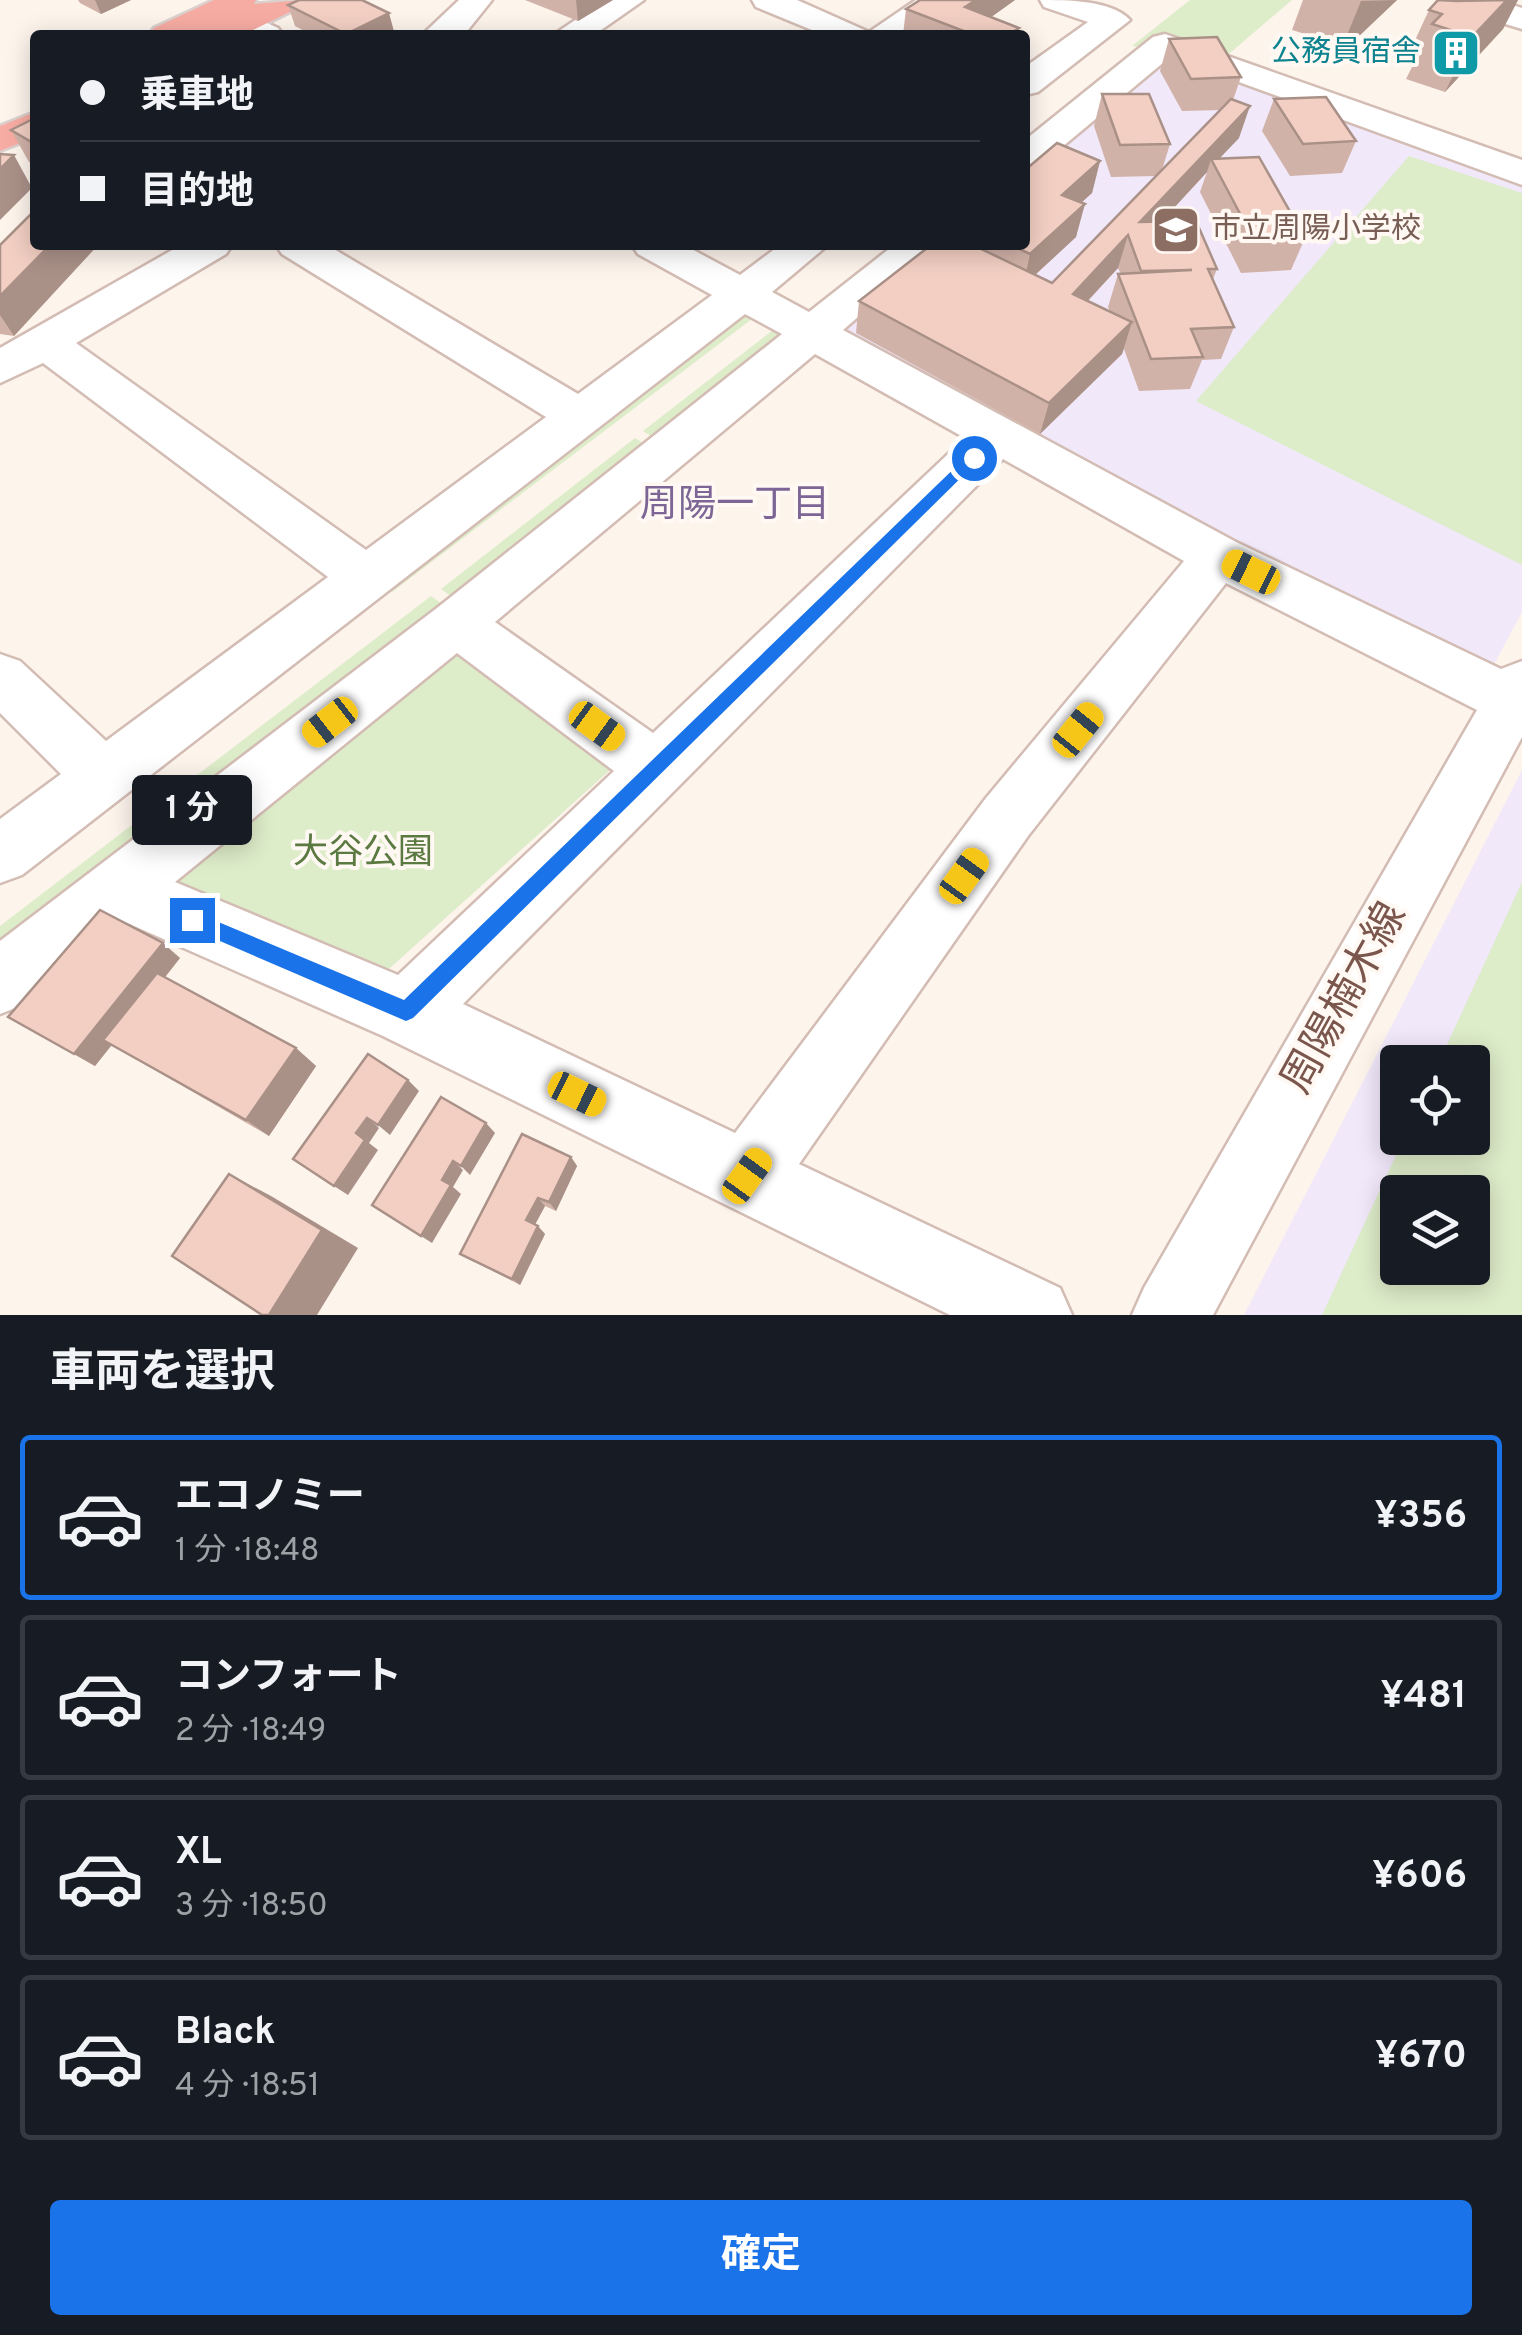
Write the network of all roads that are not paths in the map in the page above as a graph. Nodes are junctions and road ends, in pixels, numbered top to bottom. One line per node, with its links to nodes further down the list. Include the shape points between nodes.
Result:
1 (288, 0): 9 (highway)
2 (476, 0): 11 (street)
3 (628, 0): 12 (street)
4 (768, 0): 13 (street)
5 (938, 0): 14 (street)
6 (1056, 0): 15 (street, via 1113,20)
7 (1462, 0): 8 (street)
8 (1522, 19)
9 (241, 23): 10 (highway)
10 (197, 30)
11 (448, 30)
12 (578, 30)
13 (842, 30)
14 (892, 30)
15 (1030, 80)
16 (30, 99): 17 (highway)
17 (0, 113)
18 (30, 125): 19 (highway)
19 (0, 140)
20 (1030, 155): 21 (street, via 1165,44)
21 (1522, 173)
22 (202, 250): 29 (street)
23 (305, 250): 31 (street)
24 (662, 250): 27 (street)
25 (800, 250): 27 (street)
26 (914, 250): 28 (street)
27 (740, 293): 28 (street); 31 (street)
28 (812, 330): 32 (street); 35 (street)
29 (46, 342): 30 (street); 34 (street)
30 (0, 368)
31 (579, 416): 34 (street)
32 (1000, 433): 33 (street); 38 (street)
33 (1218, 556): 37 (street); 44 (street, via 1007,817)
34 (368, 579): 39 (street)
35 (456, 624): 38 (street); 41 (street)
36 (0, 678): 39 (street)
37 (1517, 692): 46 (street, 周陽楠木線)
38 (654, 767): 43 (street)
39 (104, 776): 40 (street)
40 (0, 855)
41 (120, 889): 42 (street); 43 (street)
42 (0, 982)
43 (406, 1012): 44 (street)
44 (747, 1176): 45 (street)
45 (1033, 1315)
46 (1171, 1315)

